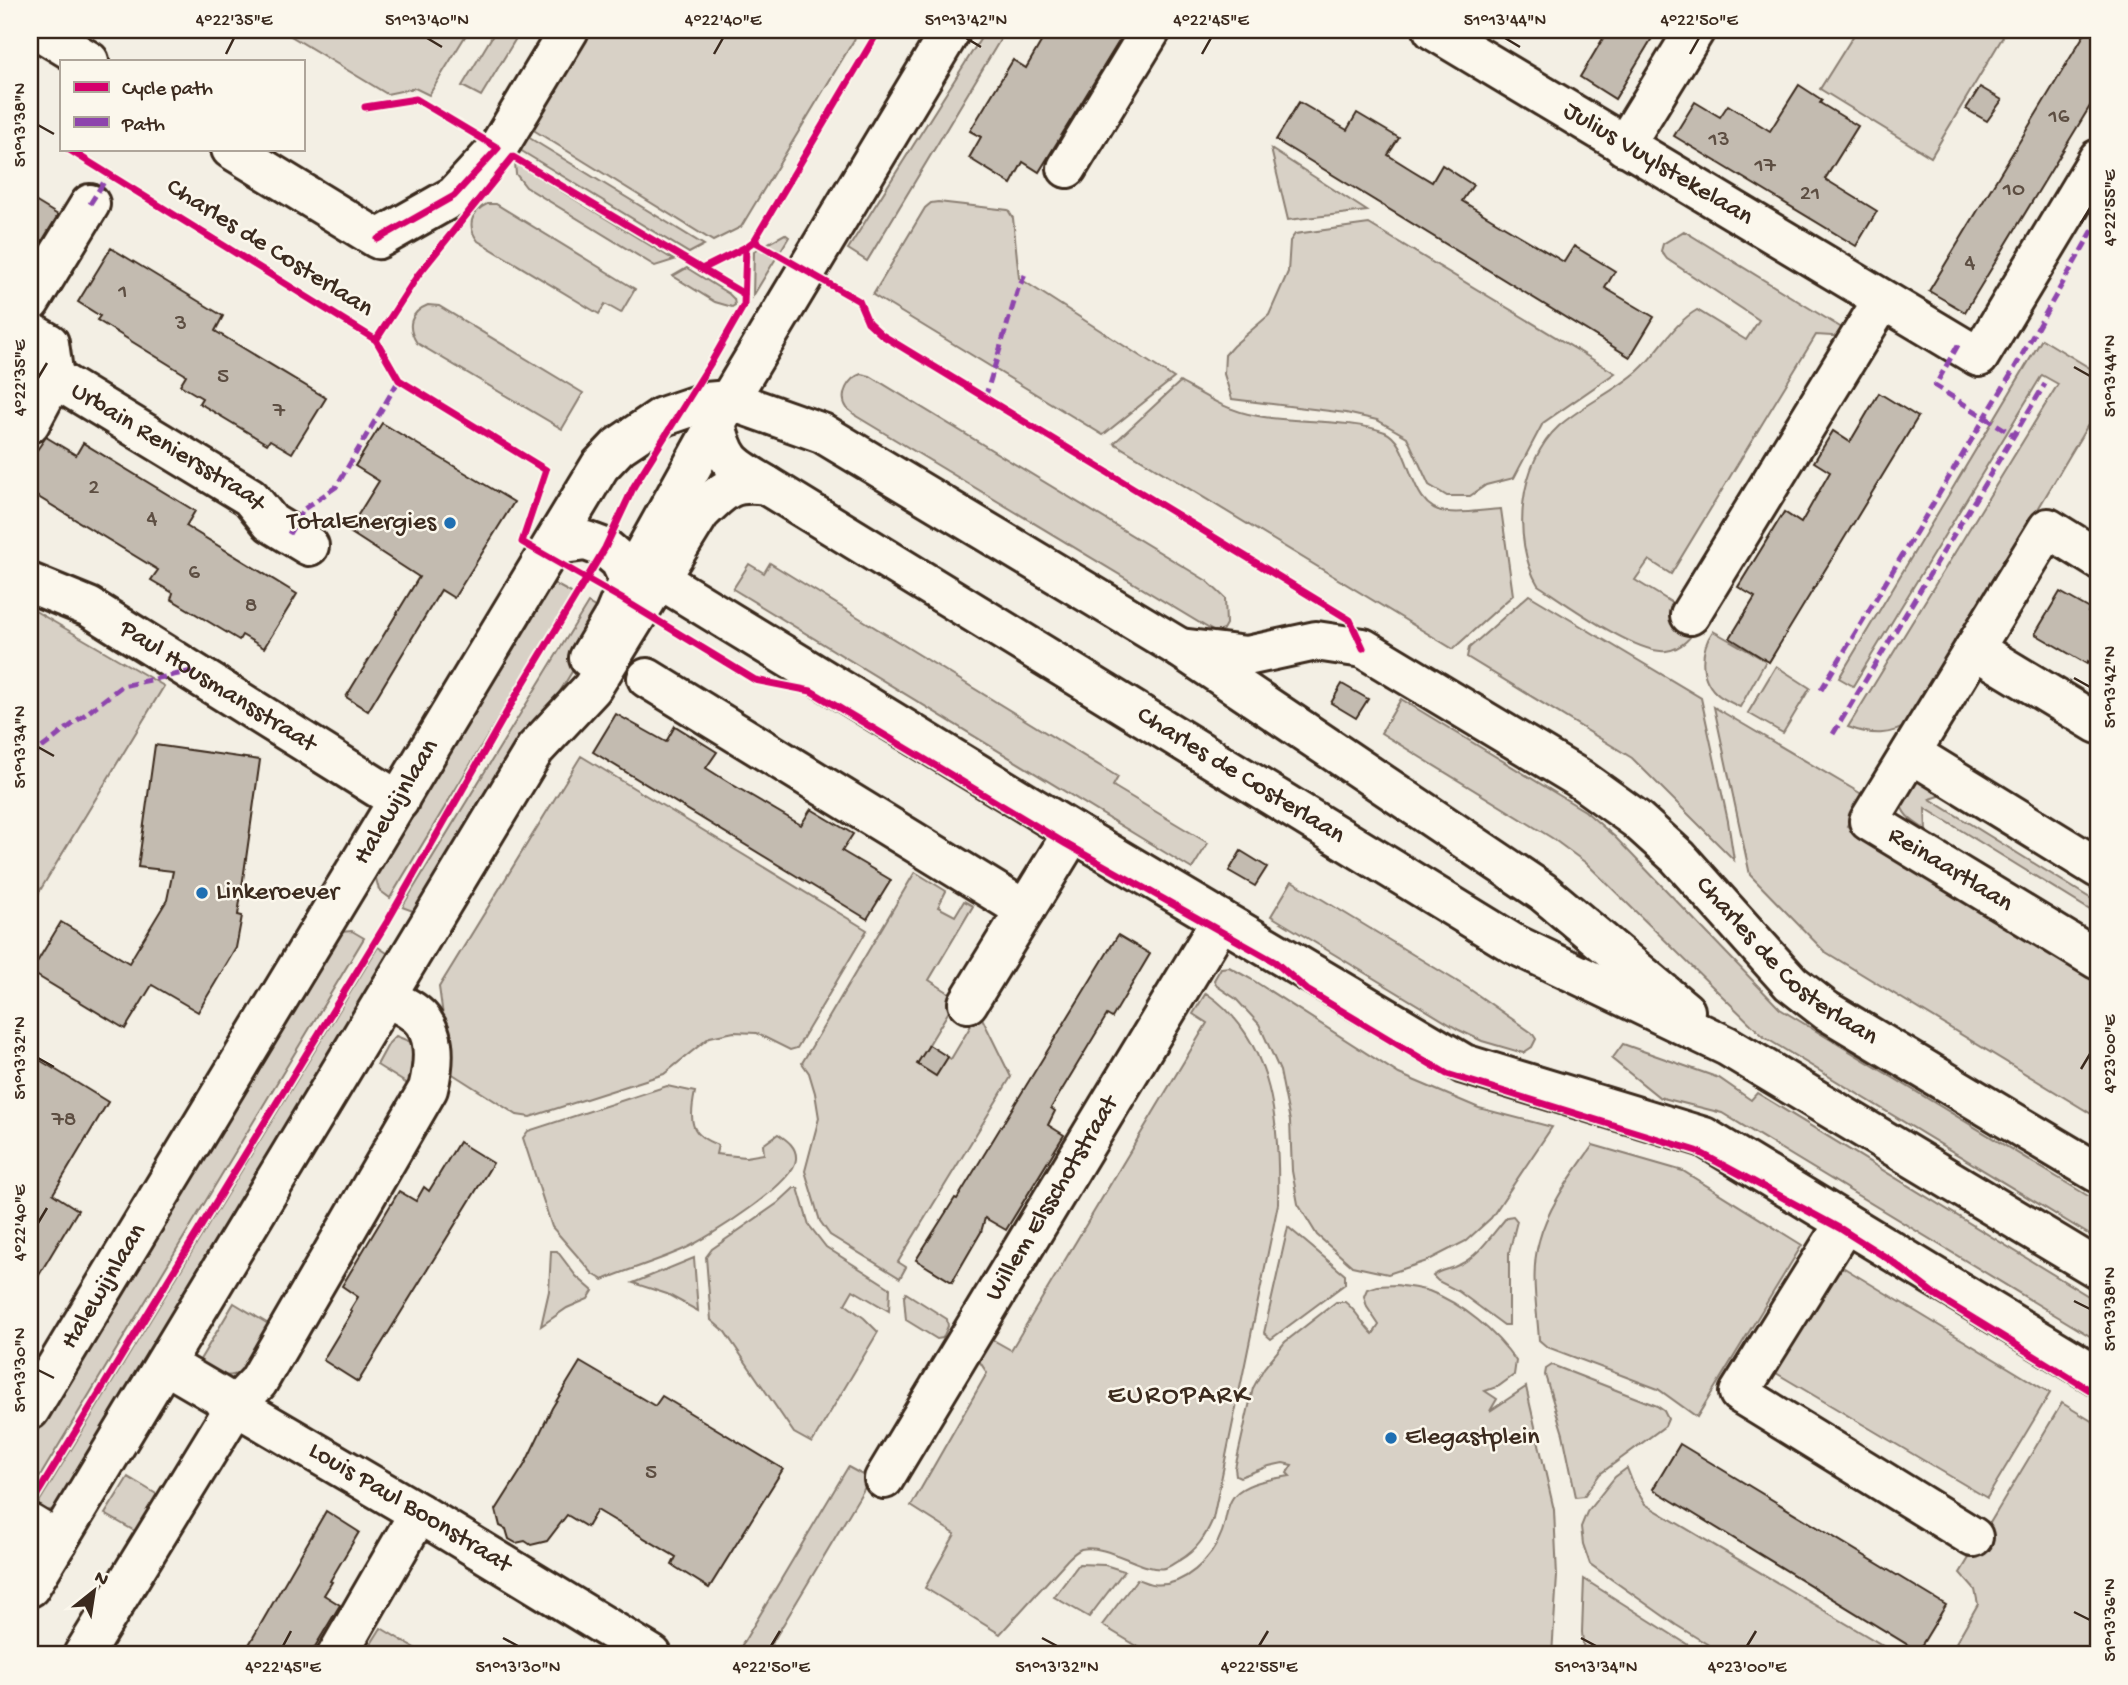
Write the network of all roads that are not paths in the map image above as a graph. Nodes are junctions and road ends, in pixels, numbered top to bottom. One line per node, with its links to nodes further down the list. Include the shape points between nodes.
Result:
1 (38, 30): 7 (street)
2 (569, 30): 9 (street, via 498,148 472,177 454,196 377,239)
3 (951, 30): 17 (street)
4 (1152, 30): 11 (street)
5 (1433, 30): 8 (street, Julius Vuylstekelaan)
6 (1695, 30): 8 (street)
7 (87, 60)
8 (1624, 146): 13 (street, Julius Vuylstekelaan)
9 (233, 150)
10 (2098, 159): 13 (street, Julius Vuylstekelaan, via 1979,357)
11 (1067, 168)
12 (90, 204): 14 (street)
13 (1882, 301): 25 (street)
14 (30, 302)
15 (30, 332): 16 (street, via 49,343)
16 (54, 377): 18 (street); 20 (street, Urbain Reniersstraat, via 250,497 271,523)
17 (722, 412): 19 (street, Charles de Costerlaan, via 722,450 732,465); 21 (street, Halewijnlaan, via 706,402 662,417 619,446 600,466); 23 (street); 26 (street, Charles de Costerlaan, via 822,433)
18 (31, 415)
19 (766, 485): 23 (street, via 745,482 722,491); 39 (street, Charles de Costerlaan, via 1514,944)
20 (309, 546)
21 (546, 556): 23 (street, via 563,544 586,541 605,548); 31 (street, Halewijnlaan)
22 (2098, 559): 27 (street, Reinaartlaan, via 2048,528)
23 (644, 579): 32 (street); 37 (street, via 592,688 535,749)
24 (30, 583): 31 (street, Paul Housmansstraat, via 89,607)
25 (1690, 615)
26 (1181, 648): 39 (street, Charles de Costerlaan, via 1543,892); 40 (street, Charles de Costerlaan, via 1247,656 1316,641 1363,648 1579,779 1636,819 1678,857 1791,983 1827,1011)
27 (1974, 649): 29 (street); 30 (street, Reinaartlaan)
28 (647, 678): 34 (street)
29 (2098, 724)
30 (1911, 753): 33 (street); 36 (street, Reinaartlaan, via 1869,821)
31 (399, 801): 46 (street, Halewijnlaan)
32 (1073, 832): 34 (street); 35 (street)
33 (2098, 868)
34 (1025, 910): 38 (street)
35 (1221, 920): 41 (street, via 1464,1064 1704,1137); 47 (street, Willem Elsschotstraat)
36 (2098, 960)
37 (387, 997): 43 (street); 45 (street, via 425,1023 432,1048 428,1089 258,1382)
38 (968, 1003)
39 (1727, 1046): 42 (street, Charles de Costerlaan)
40 (2098, 1173)
41 (1845, 1223): 44 (street); 50 (street, via 1739,1393)
42 (2098, 1269)
43 (165, 1364): 45 (street, Louis Paul Boonstraat); 49 (street)
44 (2098, 1376)
45 (236, 1405): 48 (street, Louis Paul Boonstraat); 52 (street)
46 (30, 1410)
47 (884, 1479)
48 (419, 1513): 53 (street); 54 (street, Louis Paul Boonstraat)
49 (44, 1533): 51 (street)
50 (1973, 1537)
51 (30, 1587)
52 (83, 1655)
53 (337, 1655)
54 (652, 1655)

